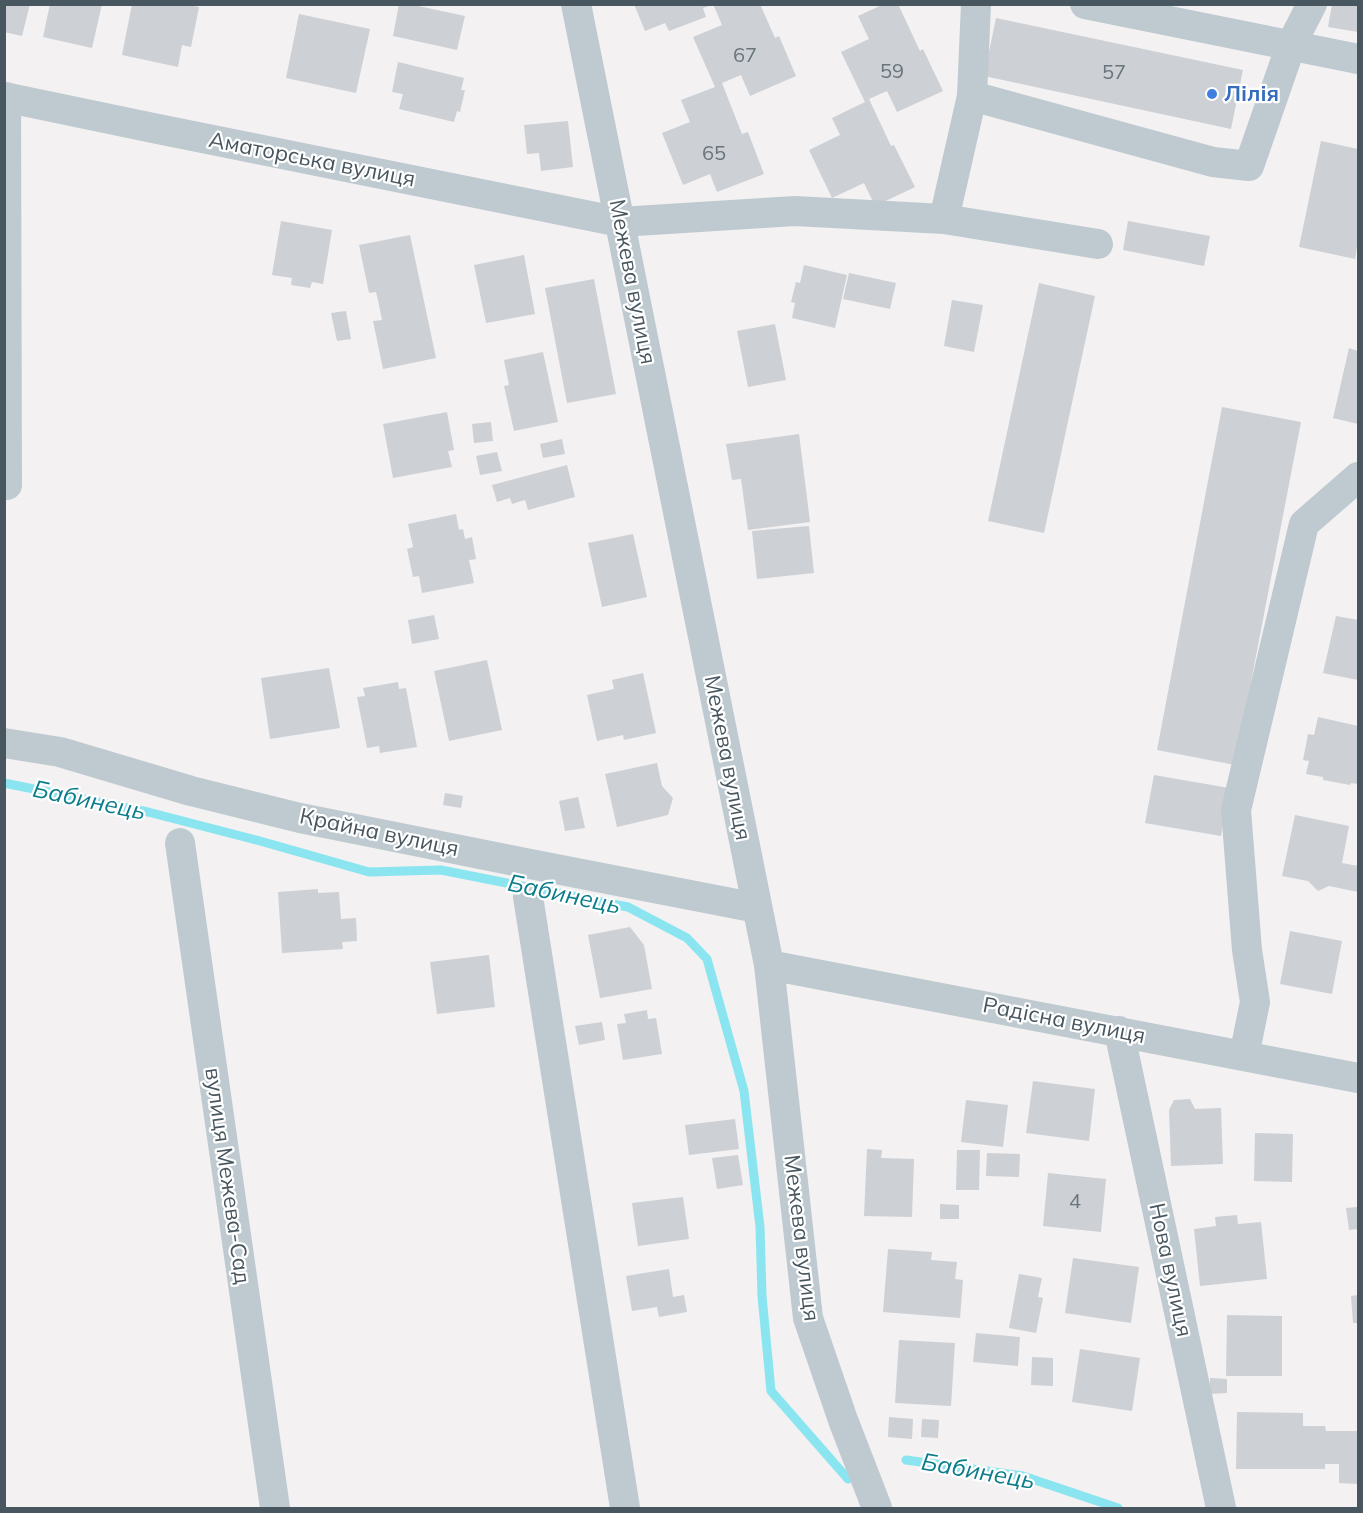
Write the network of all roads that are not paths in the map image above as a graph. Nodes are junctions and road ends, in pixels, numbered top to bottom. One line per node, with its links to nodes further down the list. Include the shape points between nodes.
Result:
1 (576, 4): 10 (street, Межева вулиця)
2 (976, 4): 7 (street)
3 (1086, 4): 5 (street)
4 (1312, 4): 5 (street)
5 (1291, 45): 6 (street); 7 (street, via 1249,166 1213,162)
6 (1359, 59)
7 (972, 96): 9 (street)
8 (5, 97): 10 (street, Аматорська вулиця); 13 (street)
9 (944, 219): 10 (street, Аматорська вулиця, via 795,211); 11 (street, Аматорська вулиця)
10 (620, 222): 17 (street, Межева вулиця)
11 (1098, 244)
12 (1359, 477): 20 (street, via 1304,524 1236,810 1255,1002)
13 (7, 485)
14 (4, 743): 17 (street, Крайна вулиця, via 60,752 300,818)
15 (180, 843): 23 (street, вулиця Межева-Сад)
16 (528, 897): 24 (street)
17 (757, 908): 18 (street, Межева вулиця)
18 (769, 965): 19 (street, Радісна вулиця); 25 (street, Межева вулиця, via 808,1318)
19 (1119, 1032): 20 (street, Радісна вулиця); 22 (street, Нова вулиця)
20 (1244, 1056): 21 (street, Радісна вулиця)
21 (1359, 1078)
22 (1221, 1508)
23 (274, 1509)
24 (625, 1509)
25 (877, 1509)

